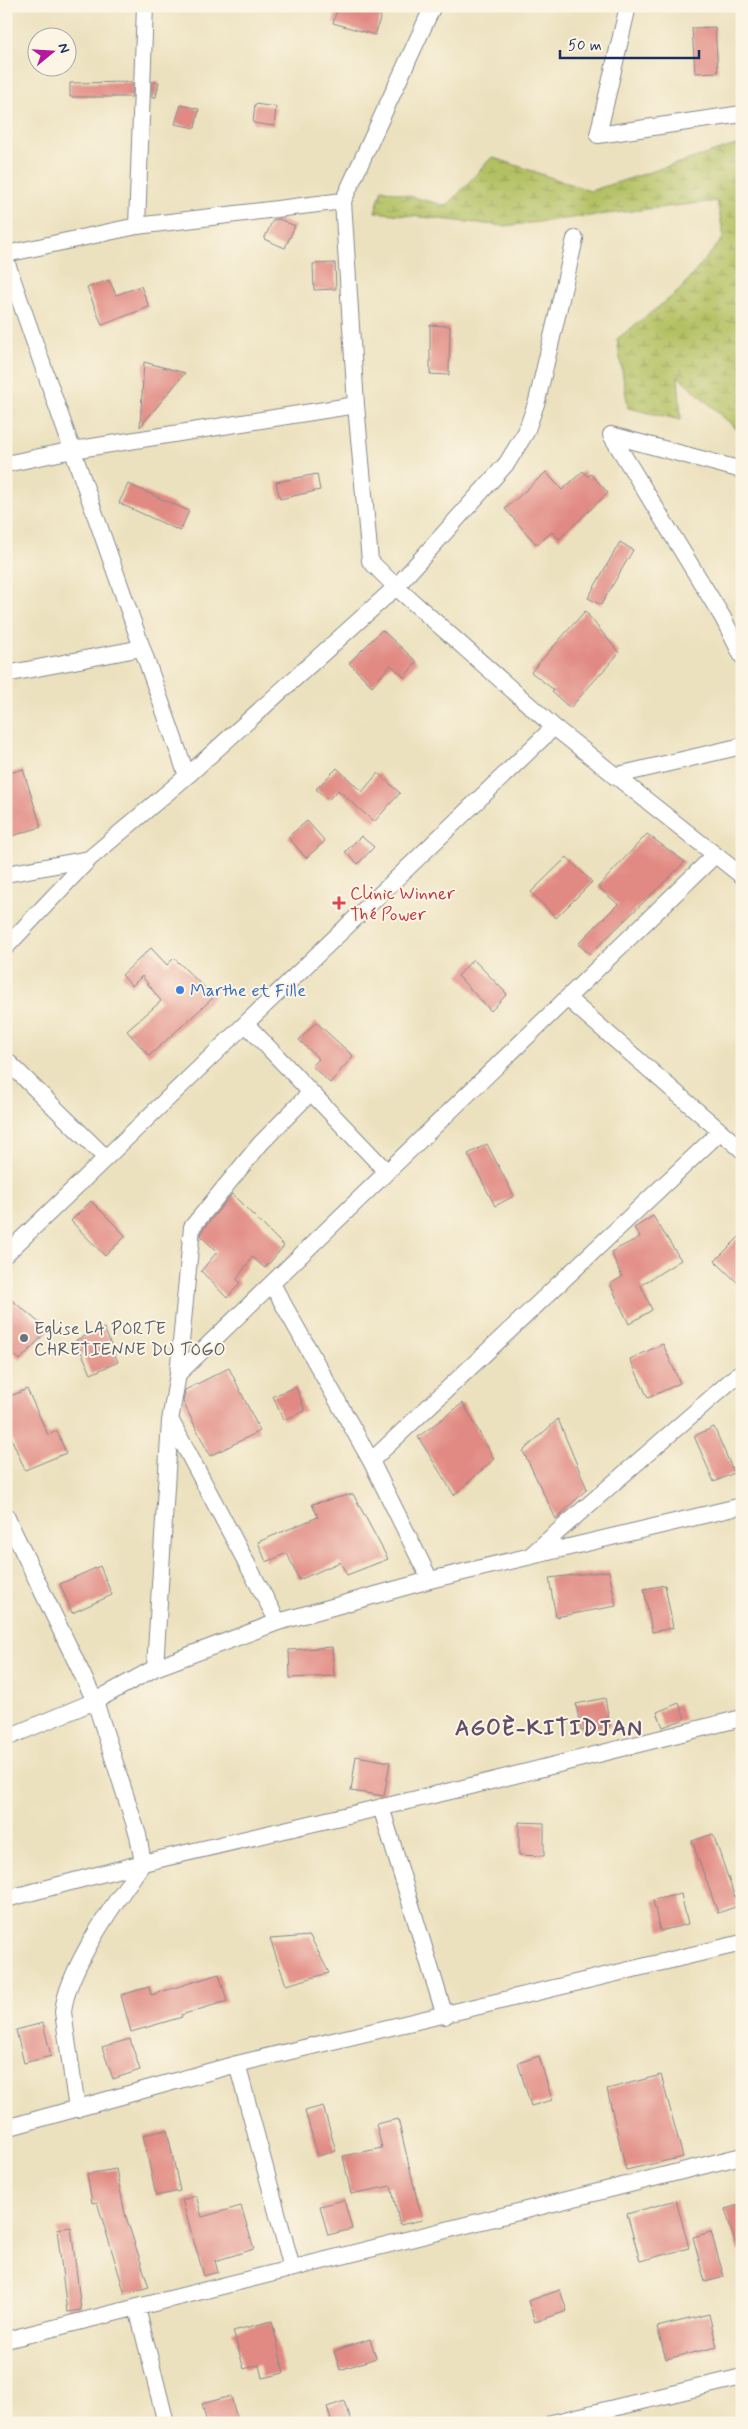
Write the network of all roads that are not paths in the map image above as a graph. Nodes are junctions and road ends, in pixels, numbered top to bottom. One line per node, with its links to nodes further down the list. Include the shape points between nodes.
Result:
1 (145, 6): 6 (street)
2 (433, 6): 5 (street)
3 (628, 6): 4 (street, via 598,135)
4 (742, 114)
5 (343, 201): 6 (street); 10 (street)
6 (137, 226): 8 (street)
7 (575, 238): 14 (street, via 537,401 526,432 507,463)
8 (6, 254)
9 (6, 261): 11 (street)
10 (356, 405): 11 (street); 14 (street, via 370,561)
11 (73, 450): 12 (street); 15 (street)
12 (6, 464)
13 (742, 470): 16 (street, via 611,435 723,618)
14 (396, 588): 18 (street); 20 (street)
15 (142, 648): 17 (street); 20 (street)
16 (742, 656)
17 (6, 674)
18 (554, 727): 21 (street); 28 (street)
19 (742, 746): 21 (street)
20 (187, 776): 23 (street)
21 (614, 776): 22 (street)
22 (715, 855): 25 (street); 27 (street)
23 (89, 859): 24 (street); 26 (street)
24 (6, 874)
25 (742, 876)
26 (6, 947)
27 (567, 998): 31 (street); 34 (street)
28 (246, 1024): 30 (street); 33 (street)
29 (6, 1060): 33 (street)
30 (311, 1092): 34 (street); 38 (street, via 261,1143 192,1227)
31 (720, 1132): 32 (street); 40 (street)
32 (742, 1150)
33 (106, 1158): 35 (street)
34 (387, 1172): 36 (street)
35 (6, 1254)
36 (272, 1284): 38 (street); 40 (street)
37 (742, 1371): 43 (street)
38 (178, 1374): 39 (street)
39 (170, 1421): 45 (street); 46 (street)
40 (372, 1461): 44 (street)
41 (742, 1506): 43 (street)
42 (6, 1516): 47 (street)
43 (528, 1557): 44 (street)
44 (430, 1580): 45 (street)
45 (278, 1622): 46 (street)
46 (155, 1668): 47 (street)
47 (95, 1702): 49 (street); 51 (street, via 138,1835)
48 (742, 1718): 50 (street)
49 (6, 1738)
50 (382, 1807): 51 (street); 54 (street)
51 (143, 1863): 52 (street); 56 (street, via 78,1966 64,2000)
52 (6, 1900)
53 (742, 1943): 54 (street)
54 (445, 2016): 55 (street)
55 (237, 2064): 56 (street); 59 (street)
56 (77, 2109): 57 (street)
57 (6, 2128)
58 (742, 2156): 59 (street)
59 (292, 2268): 60 (street)
60 (136, 2308): 61 (street); 64 (street)
61 (6, 2340)
62 (742, 2377): 63 (street)
63 (562, 2422)
64 (166, 2423)

